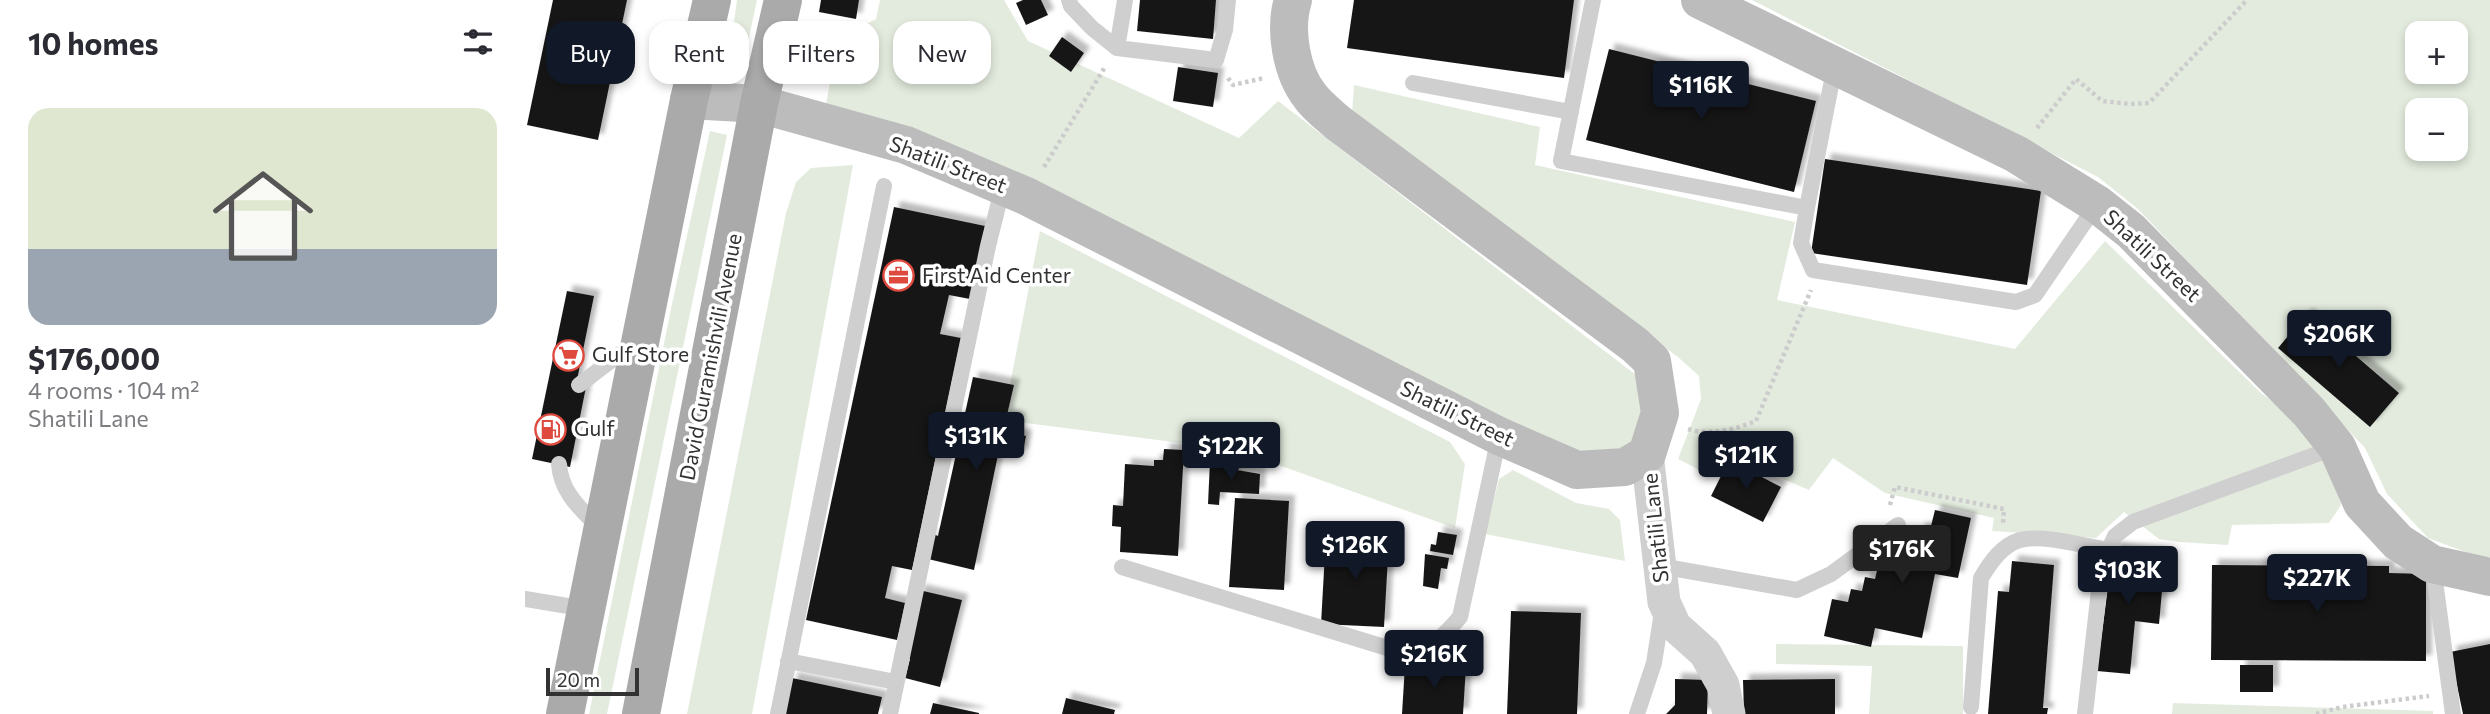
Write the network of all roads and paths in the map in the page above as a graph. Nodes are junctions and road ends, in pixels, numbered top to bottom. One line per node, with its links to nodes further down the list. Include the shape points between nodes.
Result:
1 (712, 0): 15 (main road)
2 (783, 0): 16 (main road, David Guramishvili Avenue)
3 (1069, 0): 10 (lane, via 1092,28)
4 (1125, 0): 10 (lane)
5 (1228, 0): 11 (lane)
6 (1293, 0): 26 (street, via 1288,15 1293,62 1309,96 1338,123 1635,345 1651,361)
7 (1593, 0): 17 (lane)
8 (1700, 0): 12 (street, Shatili Street)
9 (2247, 0): 18 (path, via 2149,103 2102,101 2075,79)
10 (1117, 48): 11 (lane); 20 (path)
11 (1216, 60): 13 (path, via 1233,85)
12 (1835, 65): 18 (street, Shatili Street); 22 (lane)
13 (1269, 77)
14 (1413, 83): 17 (lane)
15 (689, 100): 16 (street, Shatili Street); 24 (main road)
16 (759, 104): 20 (street, Shatili Street, via 906,145); 47 (main road, David Guramishvili Avenue)
17 (1571, 112): 22 (lane, via 1561,161)
18 (2016, 154): 21 (street, Shatili Street)
19 (884, 186): 42 (lane)
20 (1015, 191): 27 (street, Shatili Street); 43 (lane, via 985,260)
21 (2097, 204): 23 (lane, via 2035,295 2016,302); 28 (street, Shatili Street, via 2131,230 2309,412)
22 (1807, 208): 23 (lane, via 1801,243 1813,270)
23 (1819, 270): 26 (path, via 1756,421 1736,429 1701,433 1675,425)
24 (641, 338): 25 (lane); 32 (main road)
25 (579, 386)
26 (1660, 413): 29 (street)
27 (1499, 436): 29 (street, Shatili Street, via 1577,470 1625,467); 37 (lane, via 1460,617 1440,640 1418,650 1394,650)
28 (2337, 447): 34 (lane, via 2133,522 2115,536); 35 (street, Shatili Street, via 2362,503 2398,542)
29 (1647, 454): 36 (street, Shatili Lane)
30 (559, 464): 32 (lane, via 567,493)
31 (1898, 524): 33 (path, via 1890,508 1895,487 2004,509); 36 (lane, via 1831,574 1797,590)
32 (602, 531): 41 (main road)
33 (2003, 549): 34 (lane, via 2020,540 2041,539); 45 (lane, via 1981,578)
34 (2109, 550): 52 (lane, via 2102,564)
35 (2432, 564): 38 (street, Shatili Street); 44 (lane)
36 (1660, 566): 40 (street, Shatili Lane)
37 (1122, 567)
38 (2490, 577)
39 (525, 599): 41 (lane)
40 (1664, 603): 50 (lane, Shatili Lane, via 1654,663); 51 (street, Shatili Lane, via 1675,626 1705,653 1723,685)
41 (586, 609): 46 (main road)
42 (788, 661): 43 (lane); 48 (lane)
43 (896, 681): 49 (lane)
44 (2450, 693): 53 (path); 54 (lane)
45 (1971, 707)
46 (565, 714)
47 (641, 714)
48 (778, 714)
49 (890, 714)
50 (1637, 714)
51 (1729, 714)
52 (2085, 714)
53 (2316, 714)
54 (2453, 714)

